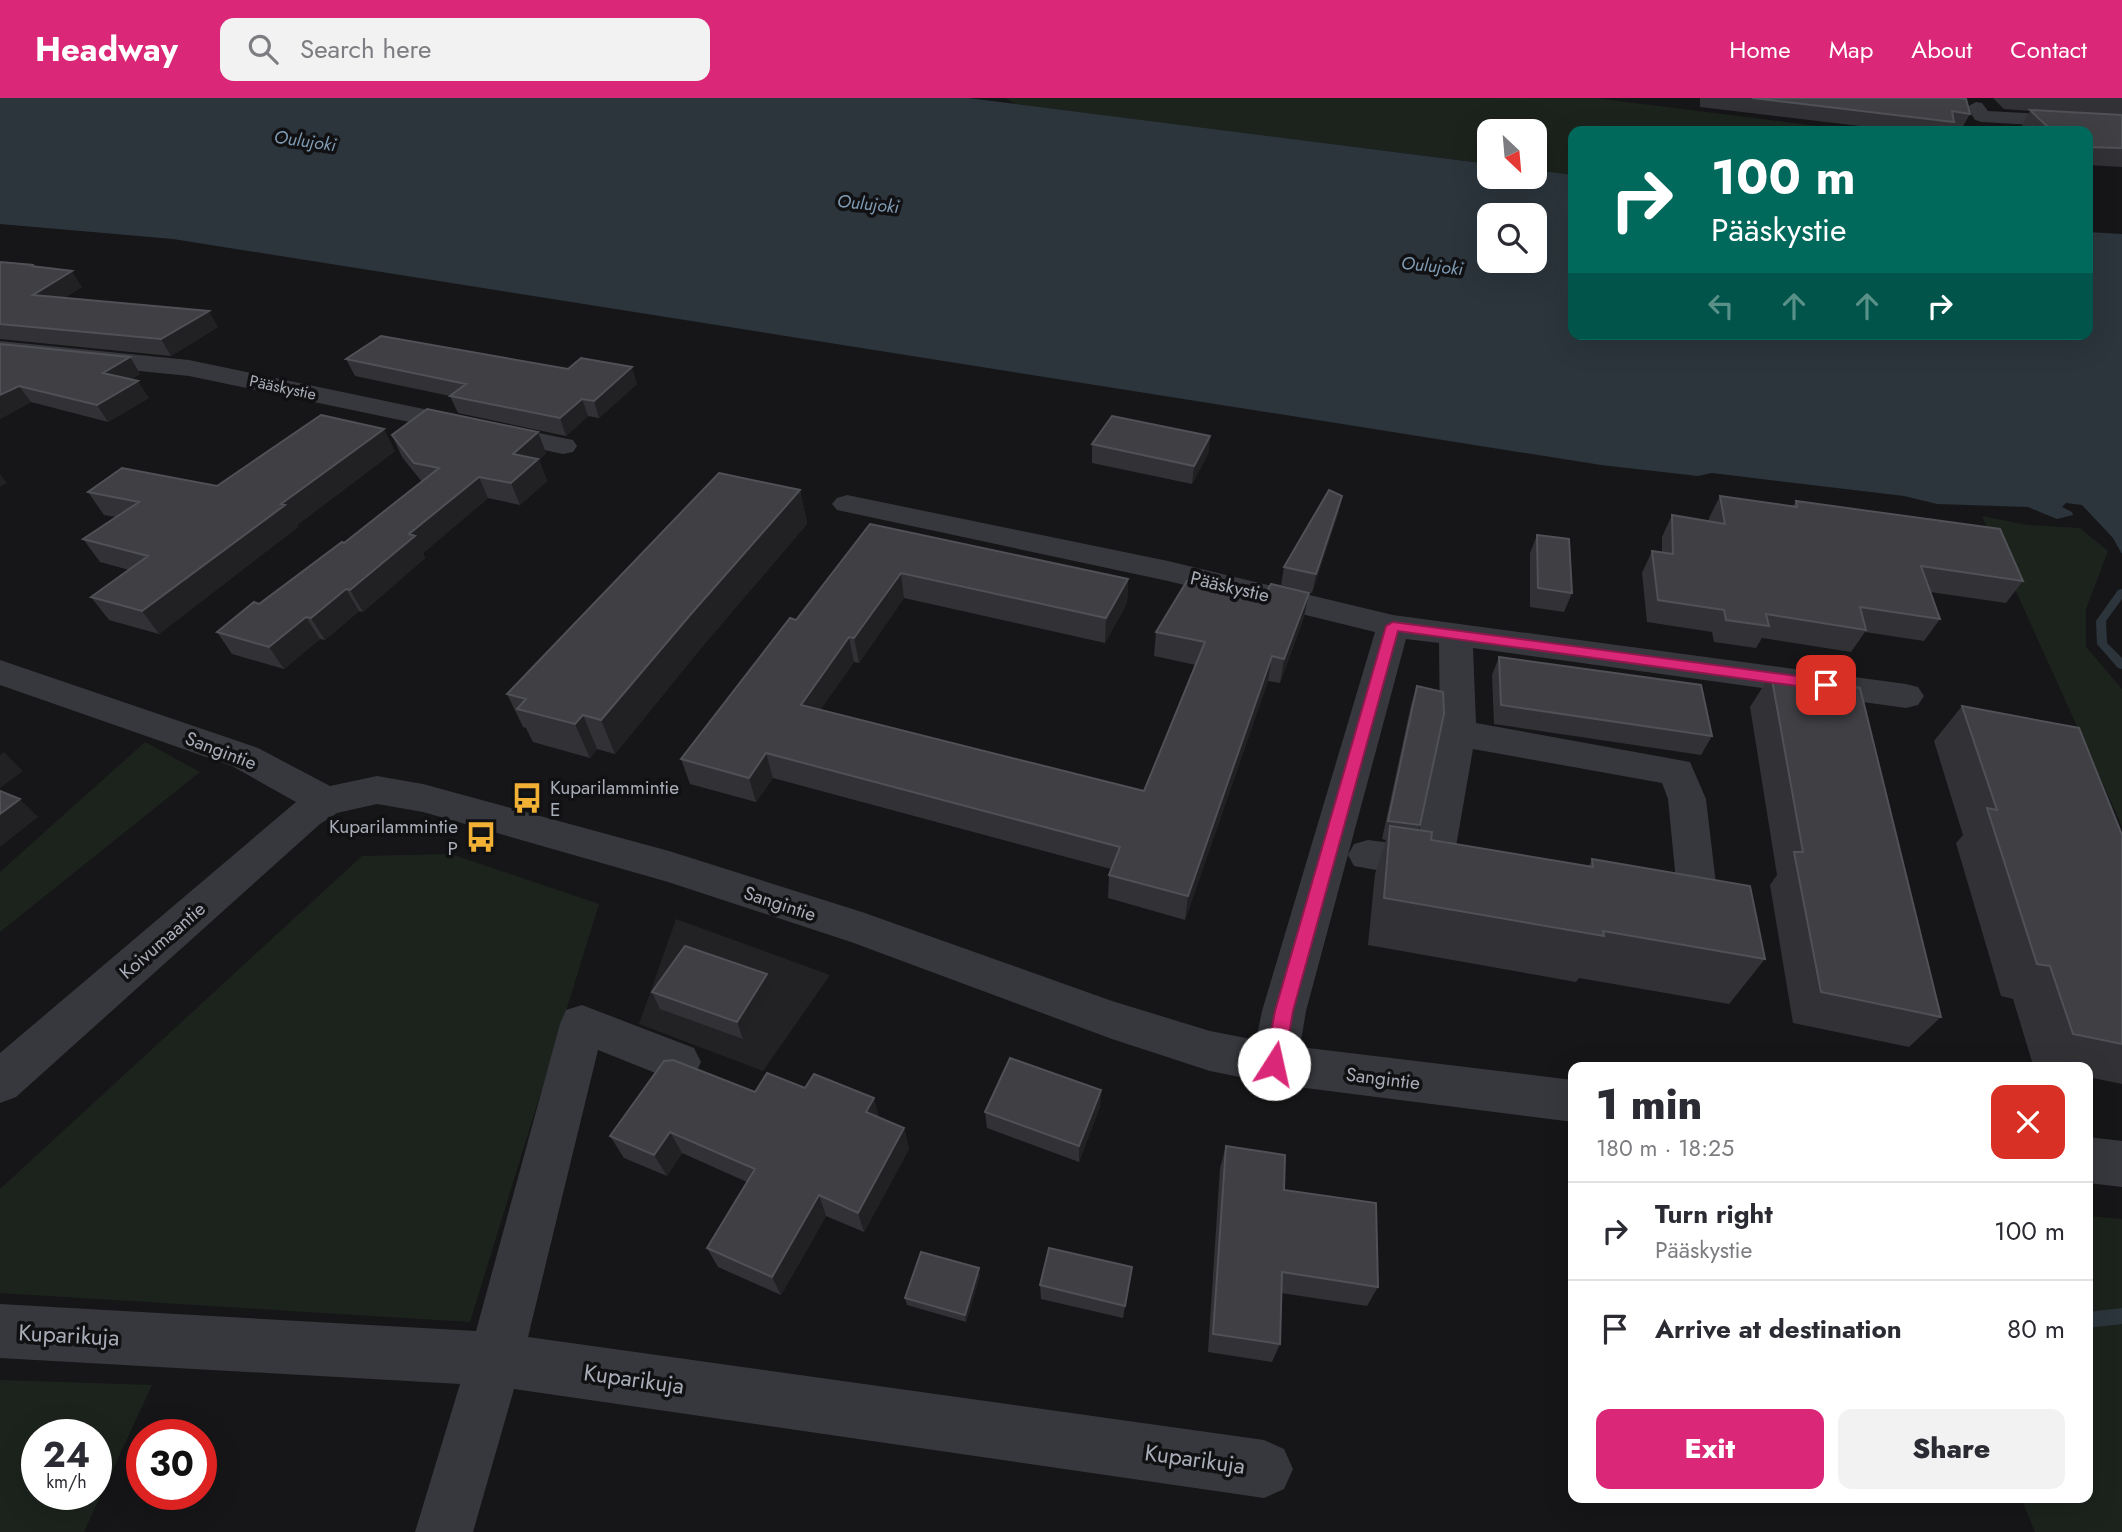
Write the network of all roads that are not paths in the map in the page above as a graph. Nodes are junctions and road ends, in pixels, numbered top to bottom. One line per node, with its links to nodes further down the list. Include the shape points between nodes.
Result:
1 (1975, 102): 2 (street); 3 (street, via 1982,116)
2 (1952, 104)
3 (2122, 124)
4 (0, 349): 5 (street, Pääskystie, via 188,368)
5 (563, 446)
6 (847, 504): 7 (street, Pääskystie, via 1168,571)
7 (1393, 626): 8 (street, Pääskystie); 18 (street, via 1284,1011)
8 (1456, 635): 10 (street, Pääskystie); 11 (street)
9 (0, 672): 12 (street, Sangintie, via 245,757)
10 (1906, 696)
11 (1458, 733): 14 (street); 16 (street, via 1677,772 1687,799 1698,901)
12 (326, 801): 18 (street, Sangintie, via 377,790 423,798 669,867 862,929 1125,1024 1210,1051); 19 (street, Koivumaantie, via 277,838)
13 (1368, 855): 14 (street)
14 (1432, 864): 15 (street)
15 (1472, 869)
16 (1632, 892)
17 (678, 1062): 24 (street, via 582,1024)
18 (1274, 1064): 20 (street, Sangintie)
19 (0, 1082)
20 (1568, 1100)
21 (2093, 1161): 22 (street)
22 (2122, 1164)
23 (0, 1331): 24 (street, Kuparikuja)
24 (495, 1359): 25 (street, Kuparikuja); 26 (street)
25 (1264, 1469)
26 (444, 1532)

